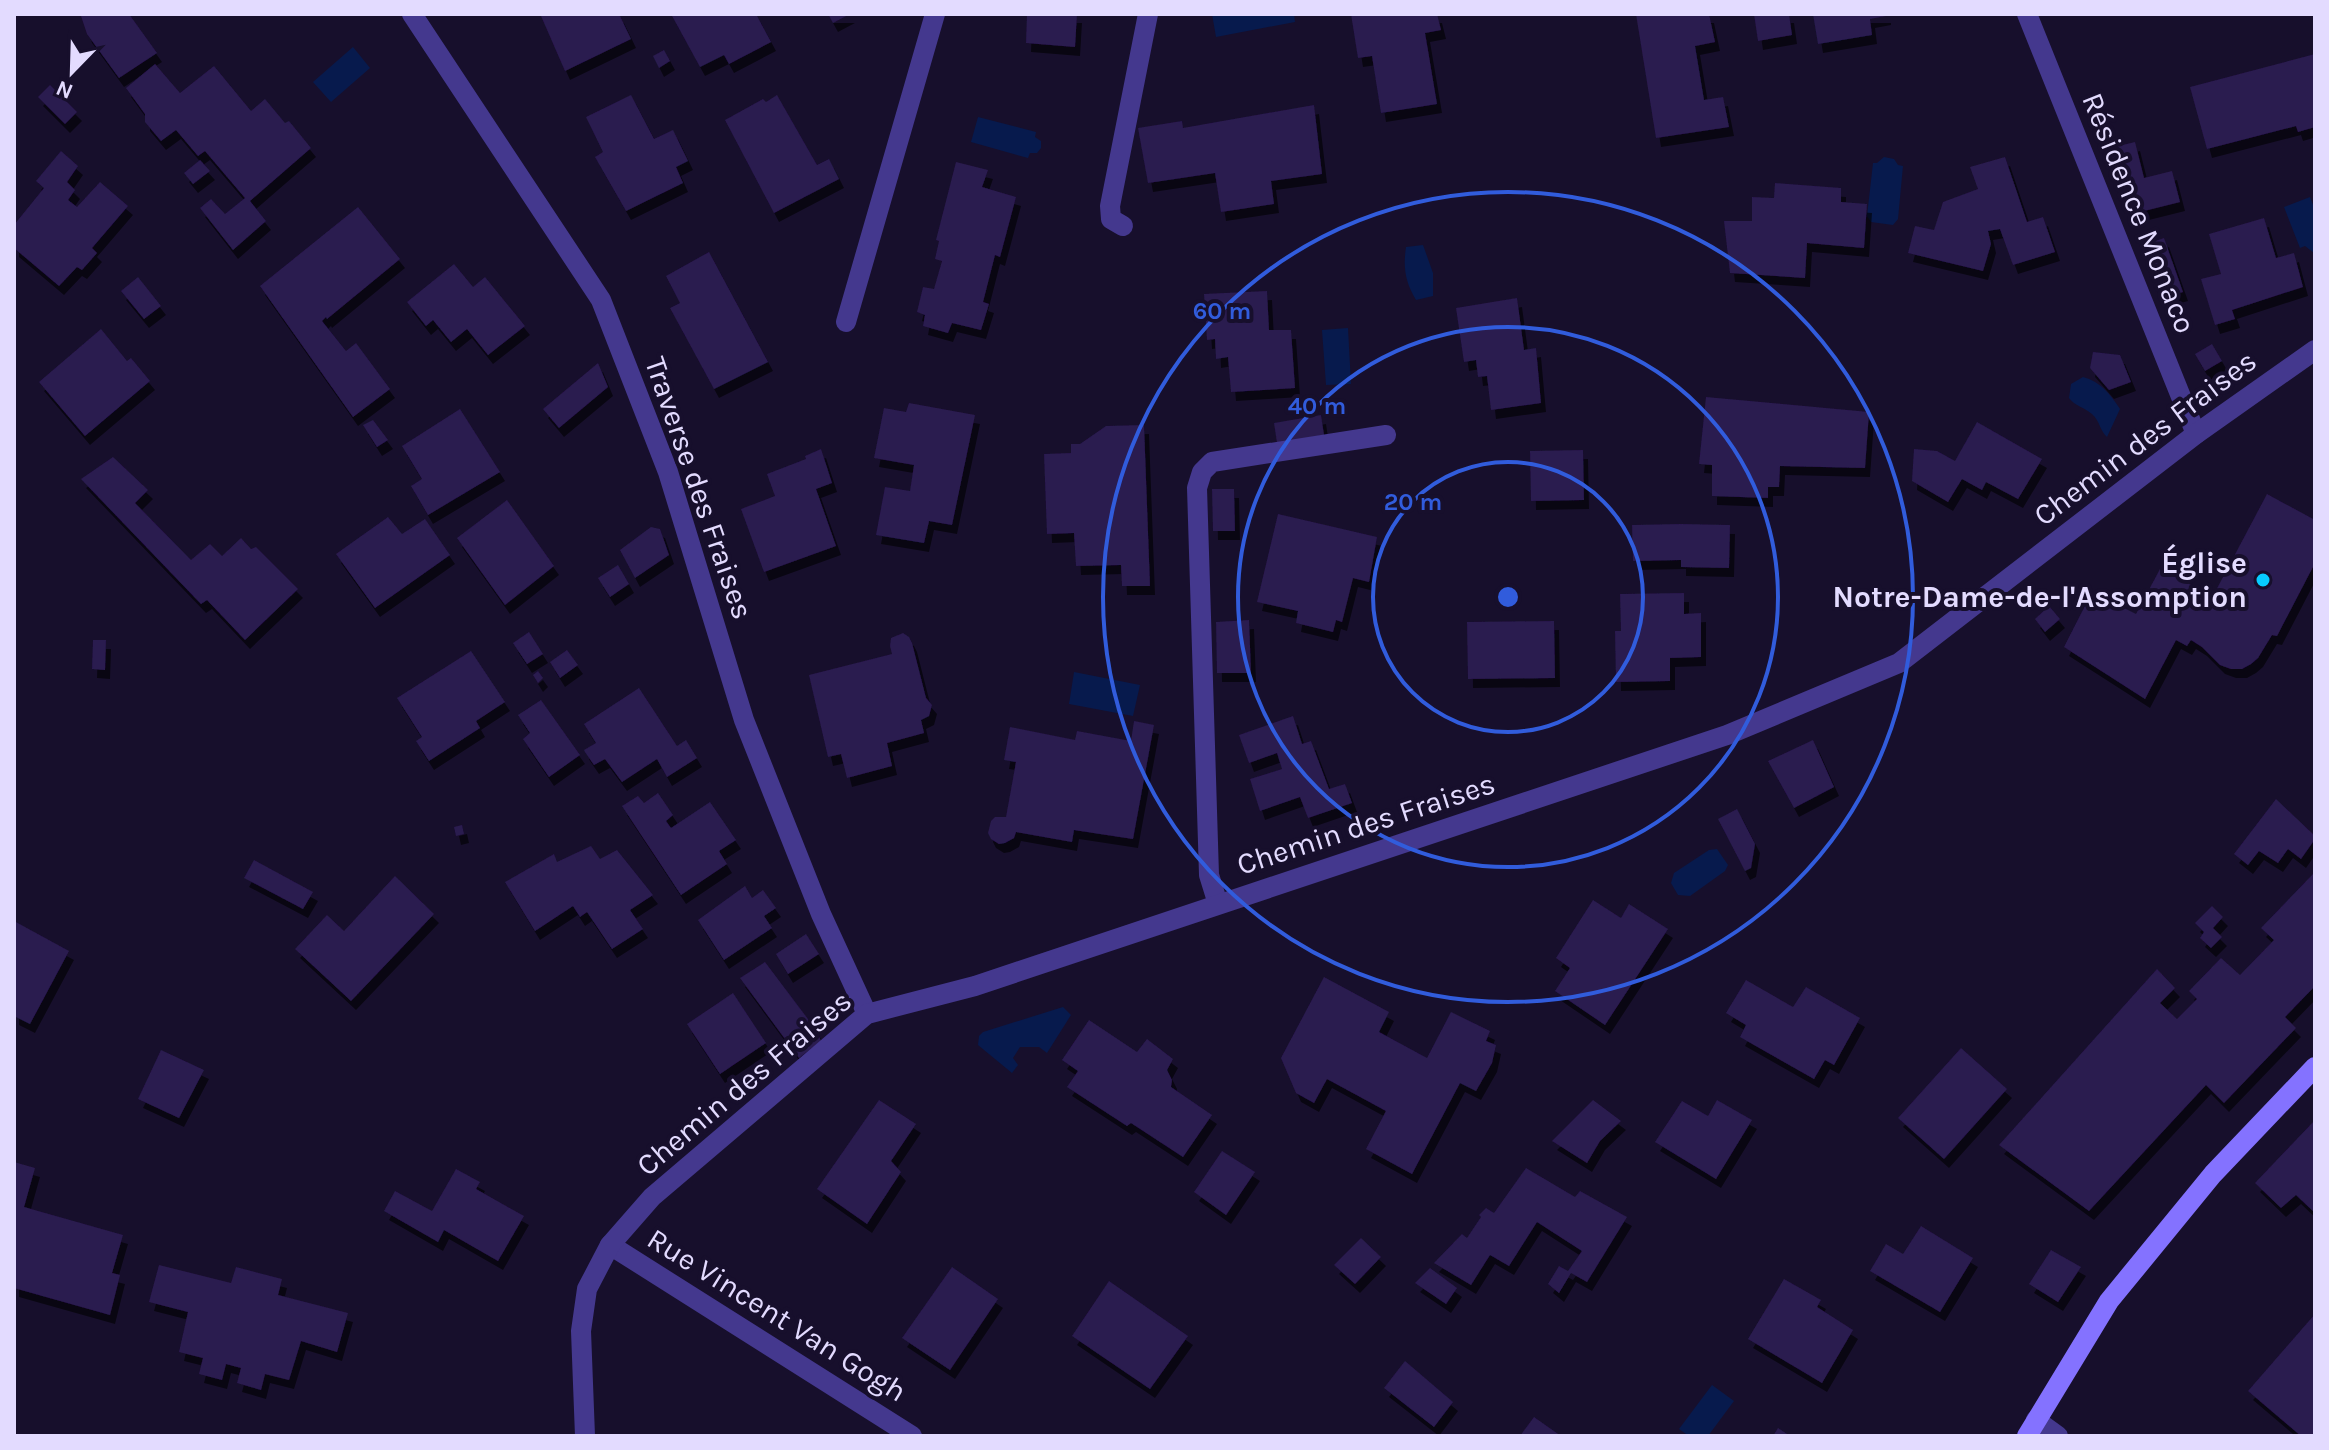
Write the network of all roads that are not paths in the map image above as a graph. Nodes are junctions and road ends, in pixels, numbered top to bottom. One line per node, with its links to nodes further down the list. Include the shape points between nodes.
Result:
1 (412, 14): 11 (street, Traverse des Fraises, via 601,300 668,472 744,720)
2 (935, 14): 6 (street)
3 (1148, 14): 5 (street, via 1110,206 1111,219)
4 (2027, 14): 8 (street, Résidence Monaco)
5 (1123, 226)
6 (846, 322)
7 (2315, 350): 8 (street, Chemin des Fraises)
8 (2196, 434): 10 (street, Chemin des Fraises, via 1899,663 1727,735)
9 (1386, 435): 10 (street, via 1212,462 1199,480 1209,875)
10 (1218, 904): 11 (street, Chemin des Fraises, via 975,986)
11 (867, 1014): 13 (street, Chemin des Fraises, via 652,1197)
12 (2315, 1067): 14 (main road, via 2213,1174 2109,1301)
13 (610, 1245): 15 (street, Chemin des Fraises, via 587,1289 581,1331); 16 (street, Rue Vincent Van Gogh)
14 (2032, 1428): 17 (street)
15 (585, 1436)
16 (912, 1436)
17 (2058, 1436)

